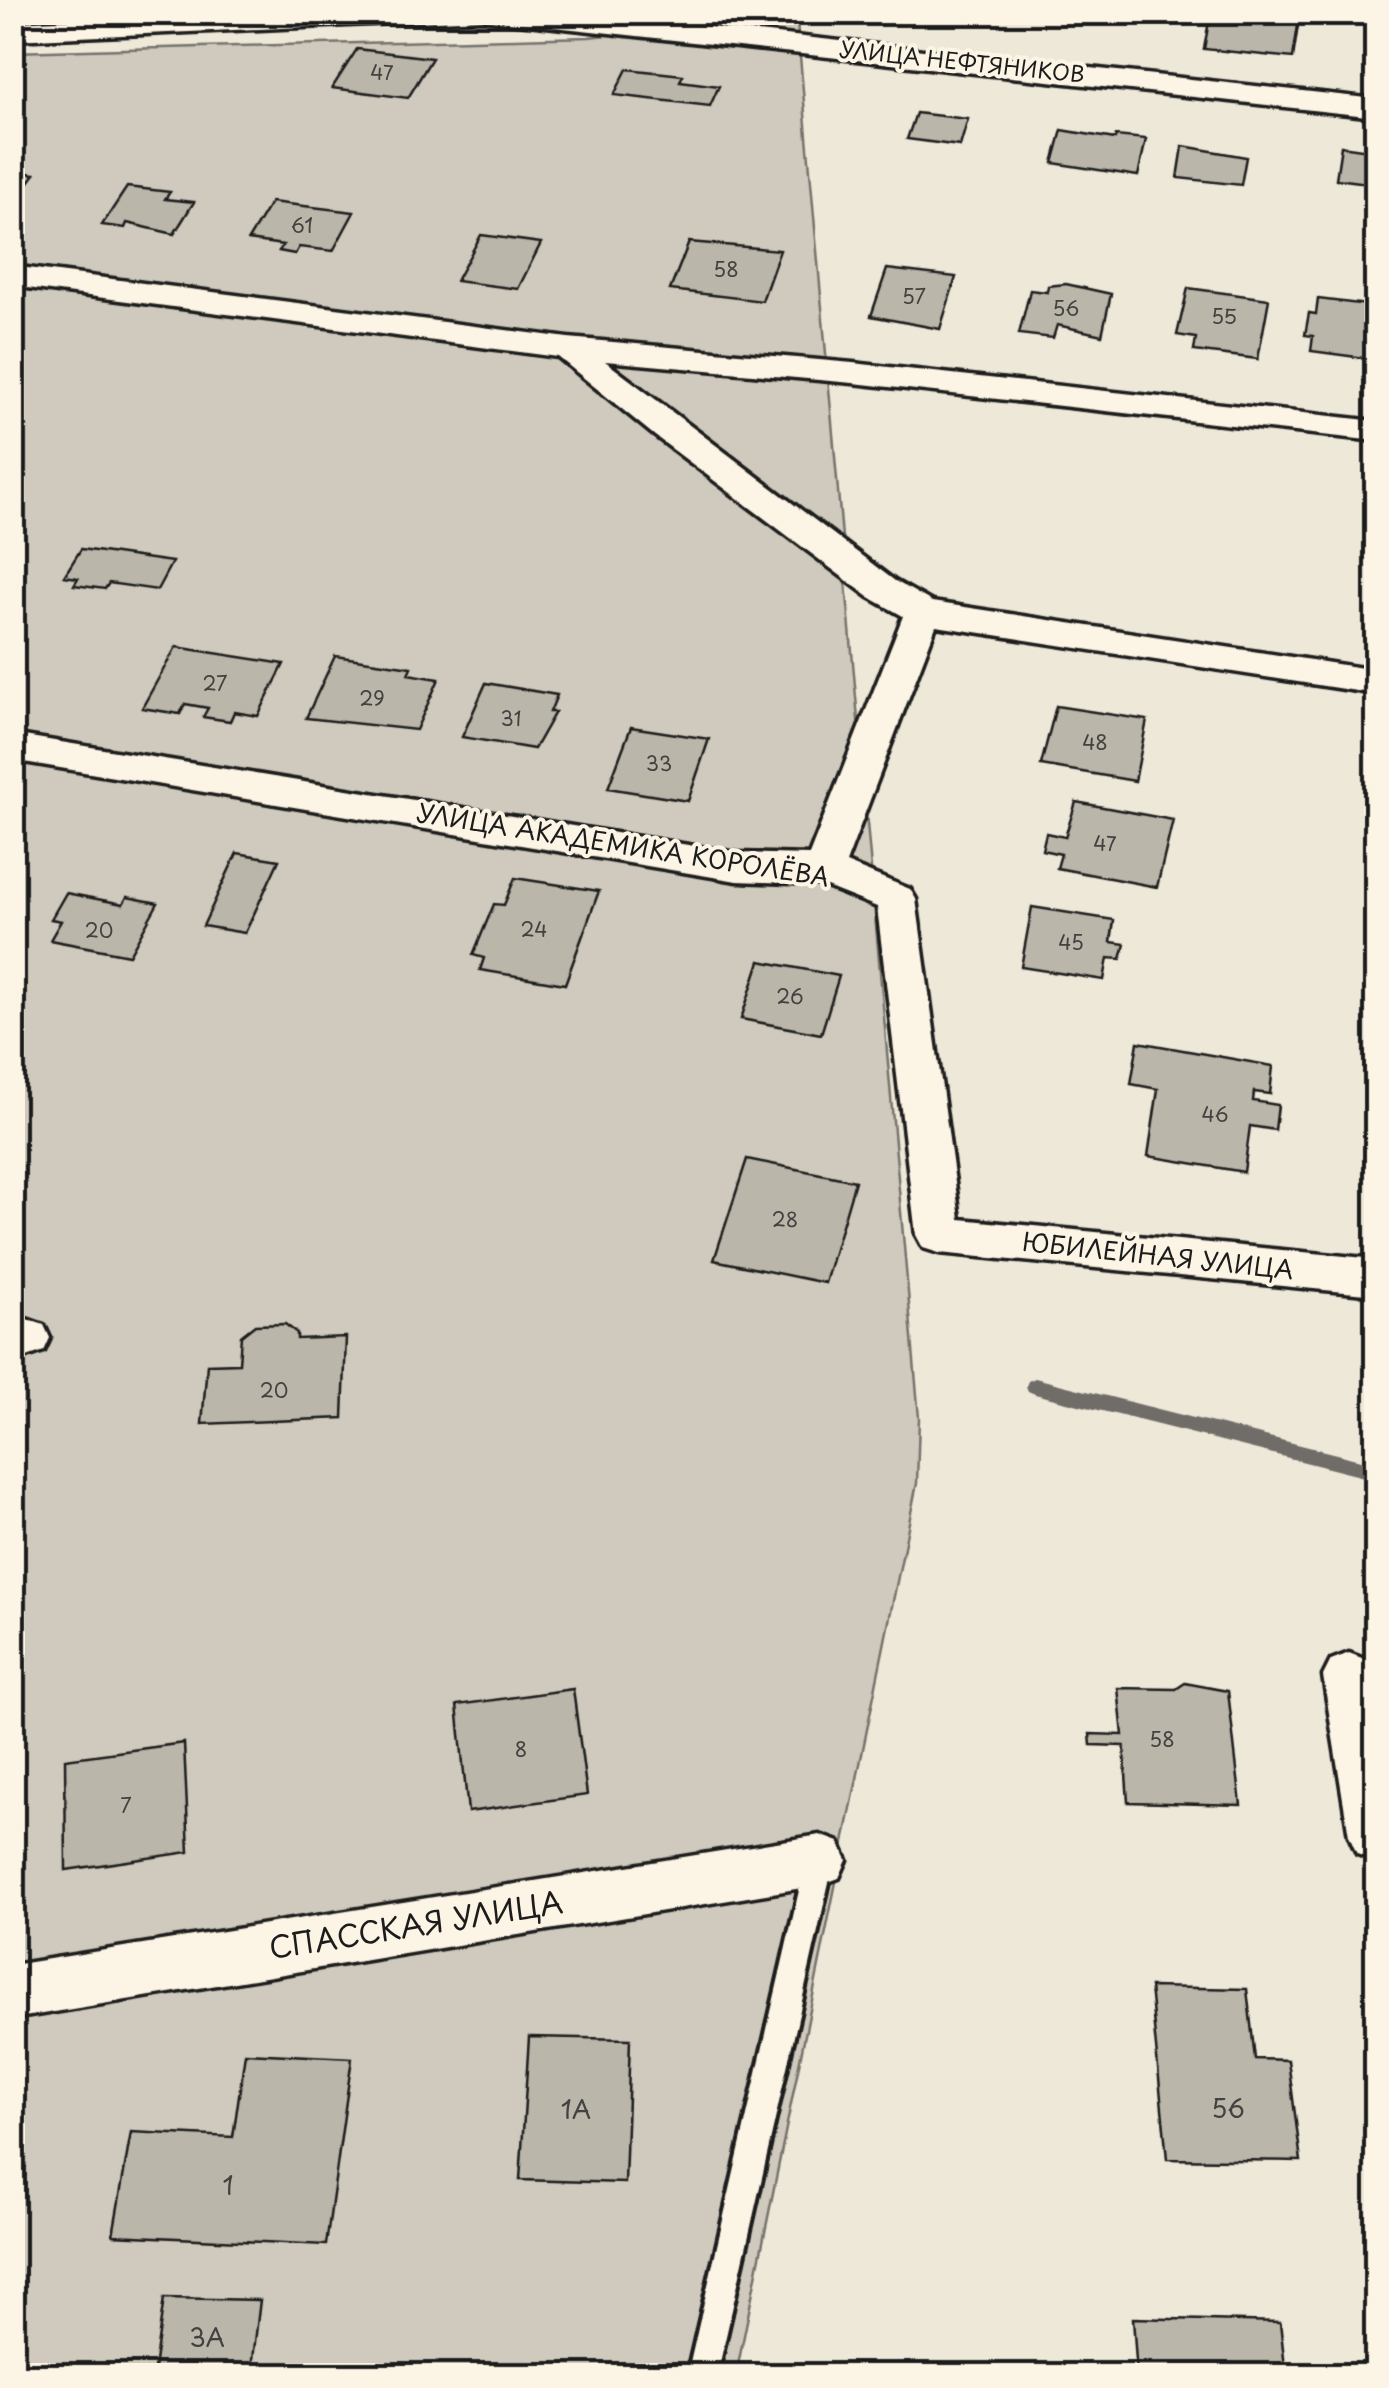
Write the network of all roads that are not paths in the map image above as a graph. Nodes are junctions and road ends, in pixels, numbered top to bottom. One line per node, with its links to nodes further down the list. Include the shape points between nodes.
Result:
1 (477, 12): 3 (street)
2 (487, 12): 4 (street, УЛИЦА НЕФТЯНИКОВ)
3 (12, 31)
4 (1376, 108)
5 (12, 276): 6 (street)
6 (568, 348): 7 (street); 8 (street, via 866,578)
7 (1376, 431)
8 (924, 612): 9 (street); 11 (street)
9 (1376, 682)
10 (12, 747): 11 (street, УЛИЦА АКАДЕМИКА КОРОЛЁВА, via 737,867)
11 (823, 870): 12 (street, УЛИЦА АКАДЕМИКА КОРОЛЁВА, via 896,900)
12 (940, 1235): 13 (street, ЮБИЛЕЙНАЯ УЛИЦА)
13 (1376, 1277)
14 (1350, 1676): 15 (street)
15 (1376, 1836)
16 (820, 1860): 17 (street, СПАССКАЯ УЛИЦА); 18 (lane)
17 (12, 1992)
18 (702, 2376)

